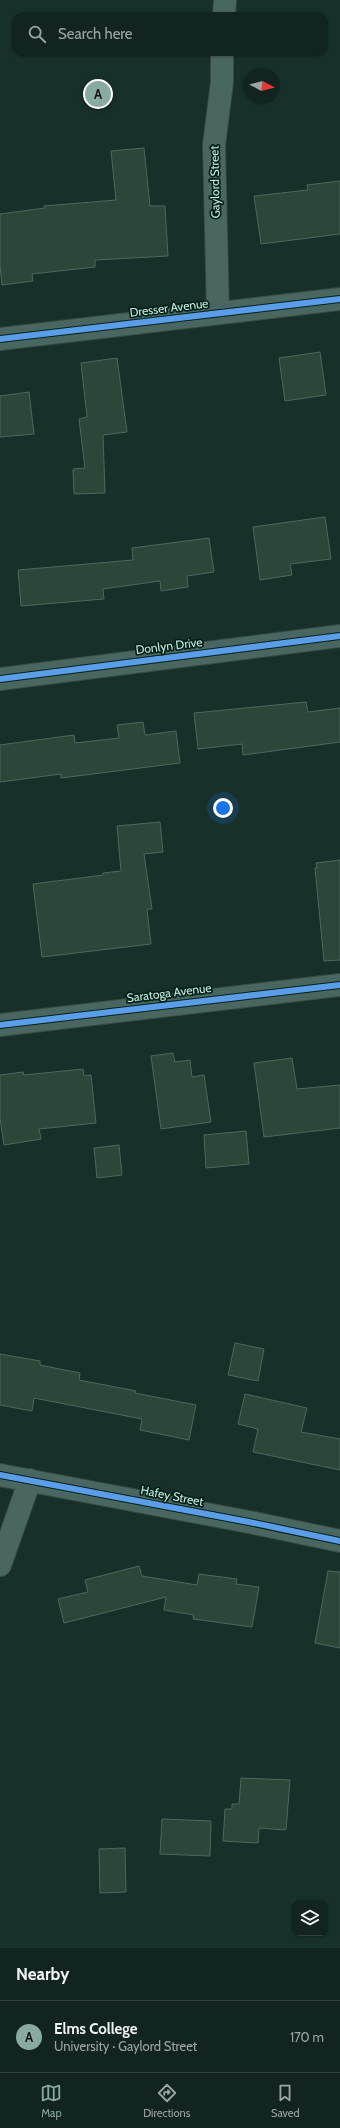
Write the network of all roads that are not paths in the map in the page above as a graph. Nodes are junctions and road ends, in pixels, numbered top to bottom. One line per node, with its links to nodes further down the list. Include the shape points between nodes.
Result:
1 (225, 0): 2 (street)
2 (224, 12)
3 (222, 56): 5 (street, Gaylord Street, via 222,82 214,145)
4 (340, 299): 5 (street, Dresser Avenue)
5 (218, 313): 6 (street, Dresser Avenue)
6 (0, 338)
7 (340, 636): 8 (street, Donlyn Drive)
8 (0, 679)
9 (340, 985): 10 (street, Saratoga Avenue)
10 (0, 1025)
11 (0, 1475): 12 (street, Hafey Street)
12 (30, 1480): 13 (street, Hafey Street); 14 (street)
13 (340, 1541)
14 (0, 1565)

